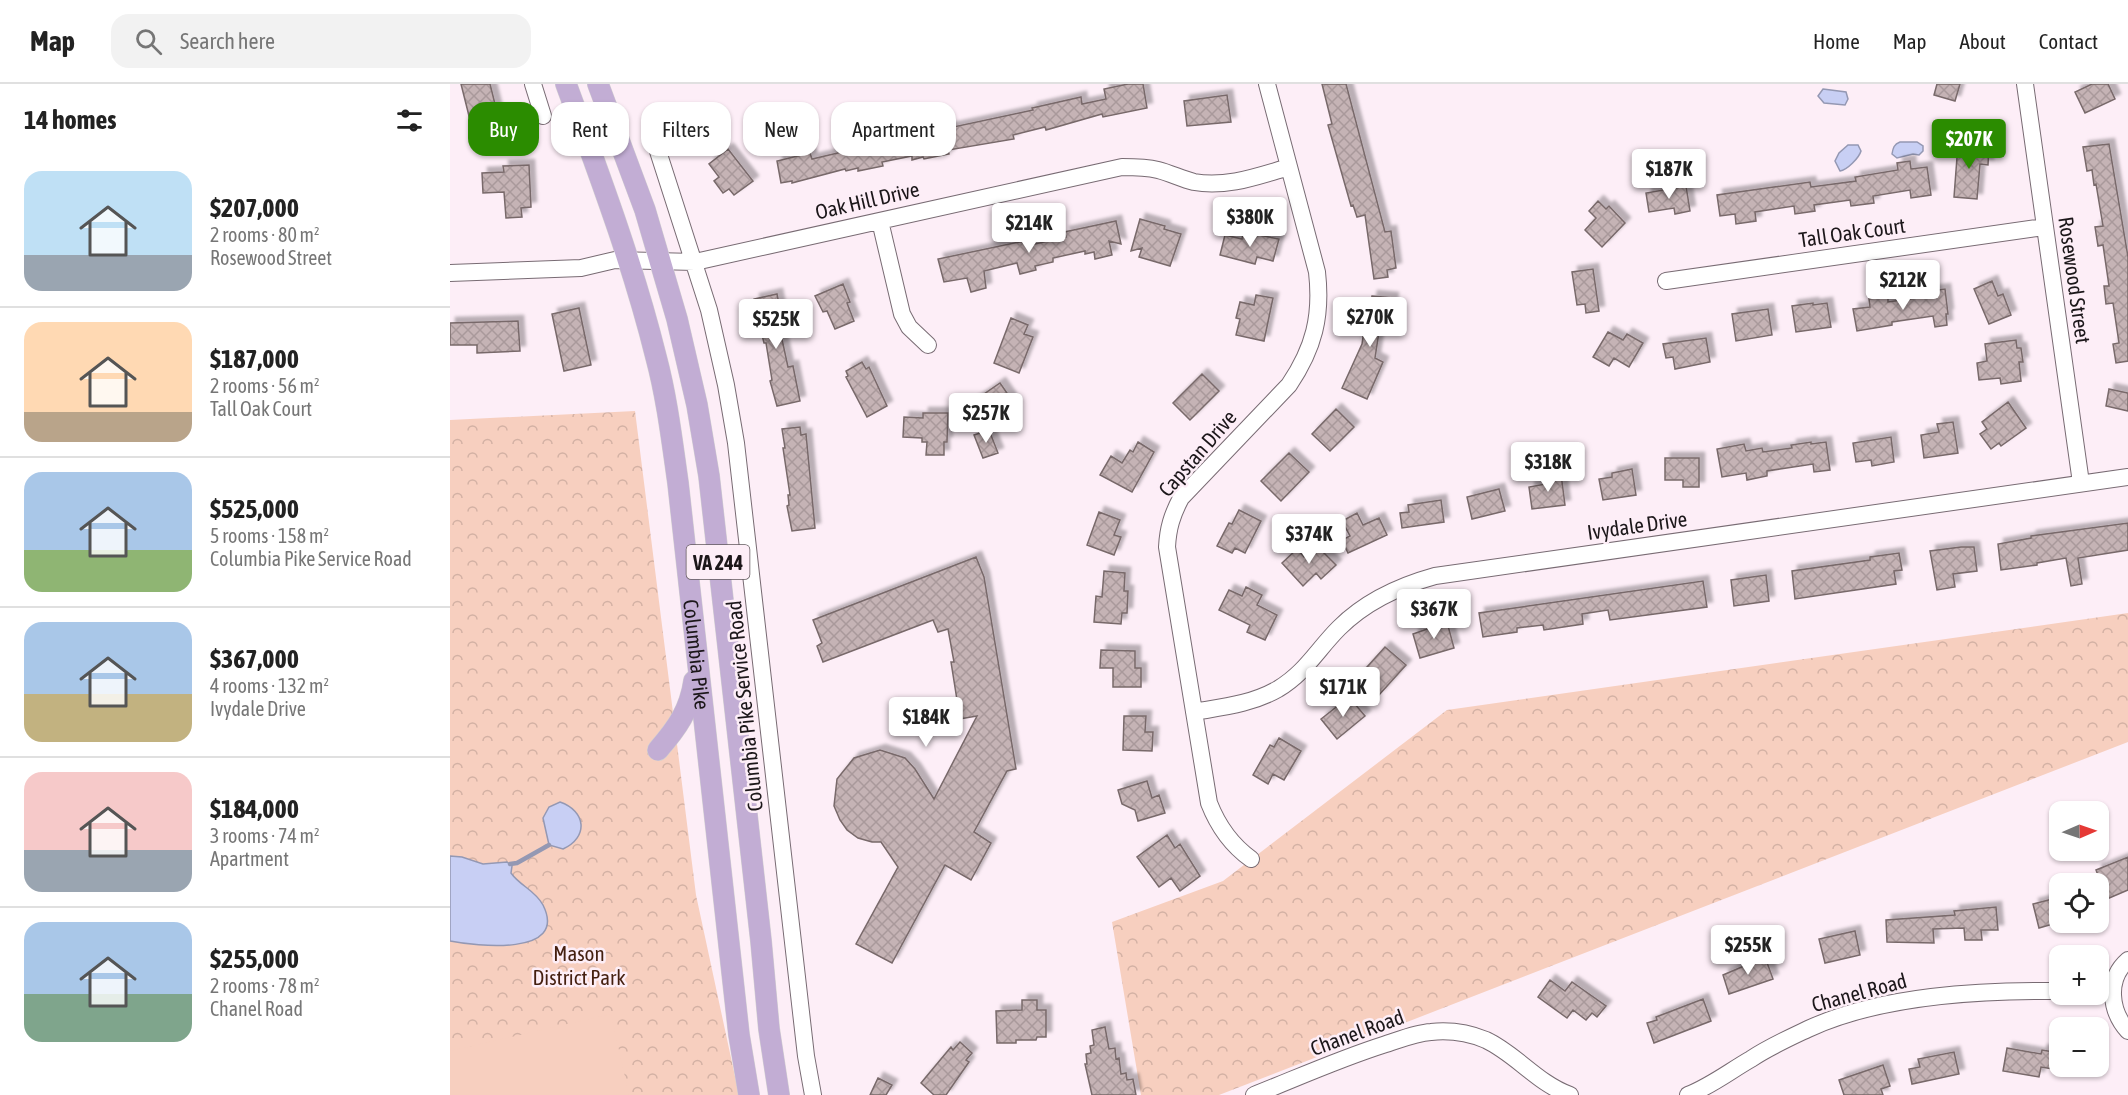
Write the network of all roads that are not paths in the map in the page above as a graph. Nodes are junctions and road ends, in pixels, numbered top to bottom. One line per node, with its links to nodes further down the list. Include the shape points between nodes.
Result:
1 (533, 84): 6 (street)
2 (566, 84): 11 (main road, Columbia Pike / VA 244)
3 (598, 84): 12 (main road, Columbia Pike / VA 244, via 645,210)
4 (1267, 84): 8 (street, Capstan Drive)
5 (2025, 84): 10 (street, Rosewood Street)
6 (543, 116)
7 (660, 156): 13 (street, Columbia Pike Service Road)
8 (1289, 167): 9 (street, Oak Hill Drive, via 1212,184 1140,166 1122,167); 20 (street, Capstan Drive, via 1317,272 1317,322 1311,346 1289,385 1181,498 1168,530 1167,547)
9 (880, 221): 13 (street, Oak Hill Drive); 16 (street, via 902,314)
10 (2044, 227): 15 (street, Tall Oak Court); 18 (street, Rosewood Street)
11 (628, 259): 12 (street, Oak Hill Drive); 14 (street, Oak Hill Drive, via 581,267); 19 (main road, Columbia Pike / VA 244, via 657,359 671,429)
12 (659, 261): 13 (street, Oak Hill Drive); 29 (main road, Columbia Pike / VA 244, via 690,373 709,476)
13 (695, 262): 30 (street, Columbia Pike Service Road, via 725,379 736,442)
14 (450, 273)
15 (1666, 281)
16 (928, 345)
17 (2128, 477): 18 (street, Ivydale Drive)
18 (2081, 483): 20 (street, Ivydale Drive, via 1435,576 1384,594 1361,609 1340,627 1307,667 1278,689 1254,700)
19 (697, 659): 21 (main road, via 692,697 684,718); 28 (main road, Columbia Pike / VA 244)
20 (1194, 712): 22 (street, Capstan Drive, via 1209,803 1228,838)
21 (658, 750)
22 (1251, 859)
23 (2128, 960): 24 (street)
24 (2109, 987)
25 (2049, 992): 33 (street, Chanel Road, via 1931,997 1845,1015 1776,1044)
26 (2109, 997): 27 (street)
27 (2128, 1031)
28 (749, 1095)
29 (779, 1095)
30 (813, 1095)
31 (1254, 1095): 32 (street, Chanel Road, via 1415,1034 1453,1032 1488,1042 1541,1080)
32 (1570, 1095)
33 (1688, 1095)

